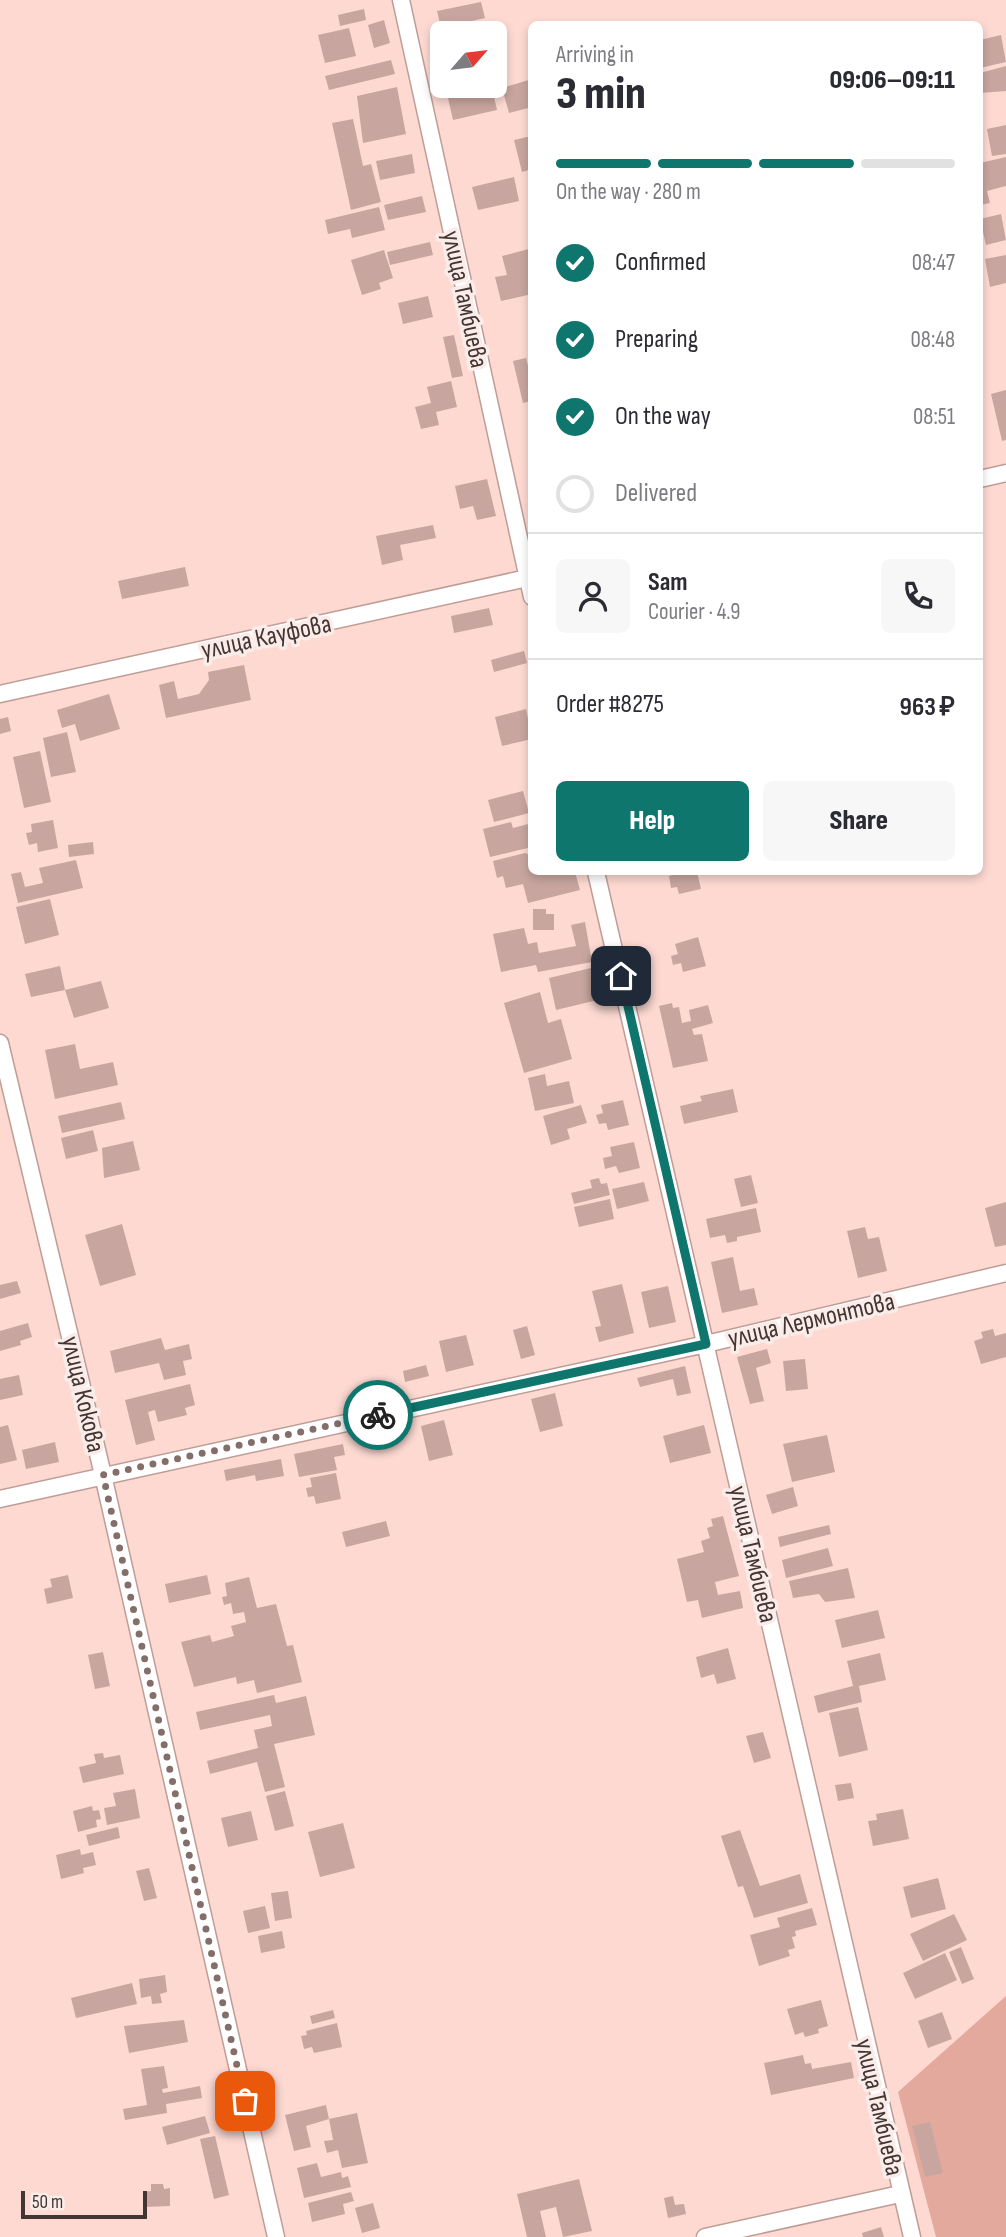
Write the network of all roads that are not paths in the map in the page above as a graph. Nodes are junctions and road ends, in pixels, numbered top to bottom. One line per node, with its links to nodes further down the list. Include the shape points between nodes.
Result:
1 (401, 0): 4 (street, улица Тамбиева)
2 (1006, 473): 3 (street)
3 (983, 478)
4 (528, 569)
5 (528, 578): 6 (street, улица Кауфова)
6 (0, 694)
7 (597, 875): 10 (street, улица Тамбиева)
8 (0, 1042): 11 (street, улица Кокова)
9 (1006, 1273): 10 (street, улица Лермонтова)
10 (706, 1344): 11 (street, улица Лермонтова); 13 (street, улица Тамбиева)
11 (103, 1475): 12 (street, улица Лермонтова); 14 (street, улица Кокова)
12 (0, 1499)
13 (900, 2194): 15 (street); 16 (street, улица Тамбиева)
14 (276, 2237)
15 (705, 2237)
16 (912, 2237)

